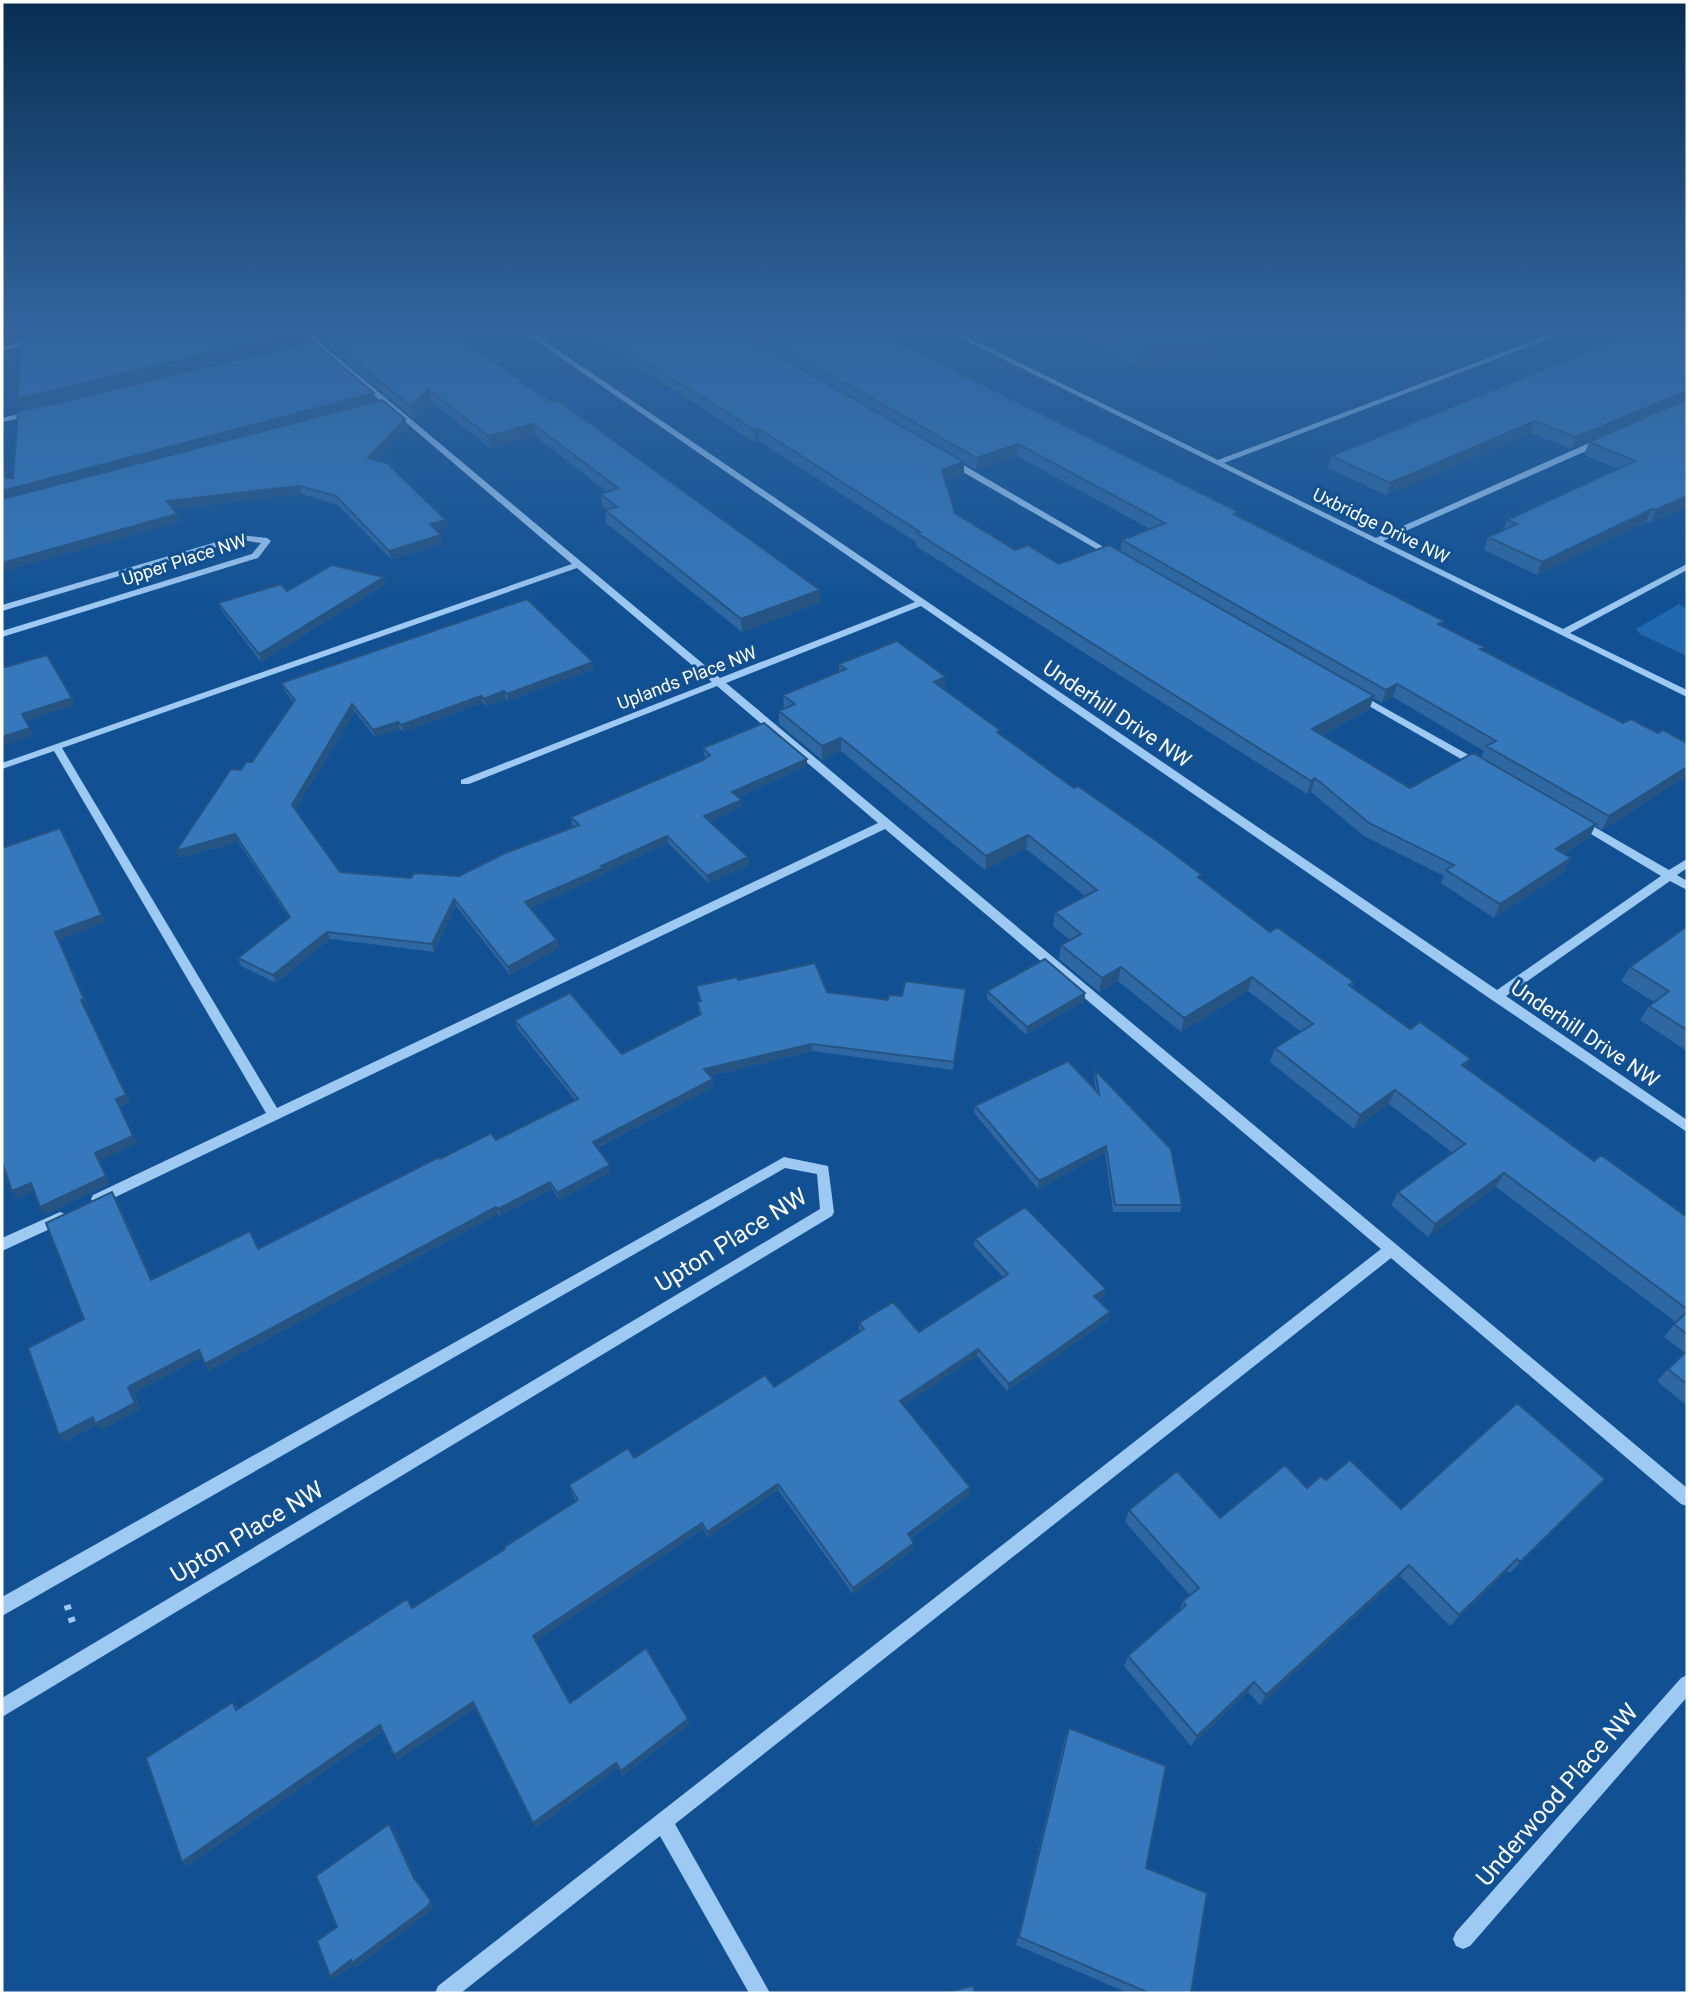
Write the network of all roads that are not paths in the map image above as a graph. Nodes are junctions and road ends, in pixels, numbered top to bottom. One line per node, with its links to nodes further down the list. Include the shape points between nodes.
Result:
1 (411, 424): 10 (street)
2 (661, 424): 12 (street, Underhill Drive NW)
3 (1138, 424): 7 (street, Uxbridge Drive NW)
4 (1320, 424): 7 (street)
5 (1611, 437): 8 (street)
6 (940, 456): 9 (street)
7 (1217, 463): 8 (street, Uxbridge Drive NW)
8 (1376, 541): 14 (street, Uxbridge Drive NW)
9 (1121, 559)
10 (580, 564): 16 (street); 19 (street)
11 (1687, 567): 14 (street)
12 (921, 603): 16 (street, Uplands Place NW); 28 (street, Underhill Drive NW)
13 (2, 608): 15 (street, Upper Place NW, via 240,537 267,541 255,556)
14 (1563, 633): 18 (street, Uxbridge Drive NW)
15 (2, 634)
16 (721, 682): 22 (street, Uplands Place NW); 24 (street)
17 (1349, 691): 21 (street)
18 (1687, 694)
19 (56, 746): 20 (street); 29 (street)
20 (2, 766)
21 (1493, 774)
22 (465, 782)
23 (1565, 815): 26 (street)
24 (888, 823): 29 (street); 32 (street)
25 (1687, 863): 26 (street)
26 (1669, 875): 27 (street); 28 (street)
27 (1687, 886)
28 (1496, 997): 30 (street, Underhill Drive NW)
29 (274, 1115): 31 (street)
30 (1687, 1127)
31 (2, 1245)
32 (1392, 1249): 33 (street); 37 (street)
33 (1687, 1498)
34 (2, 1607): 36 (street, Upton Place NW, via 784,1162 822,1171 827,1212)
35 (1687, 1684): 38 (street, Underwood Place NW)
36 (2, 1708)
37 (663, 1821): 39 (street); 40 (street)
38 (1463, 1939)
39 (445, 1993)
40 (760, 1993)

